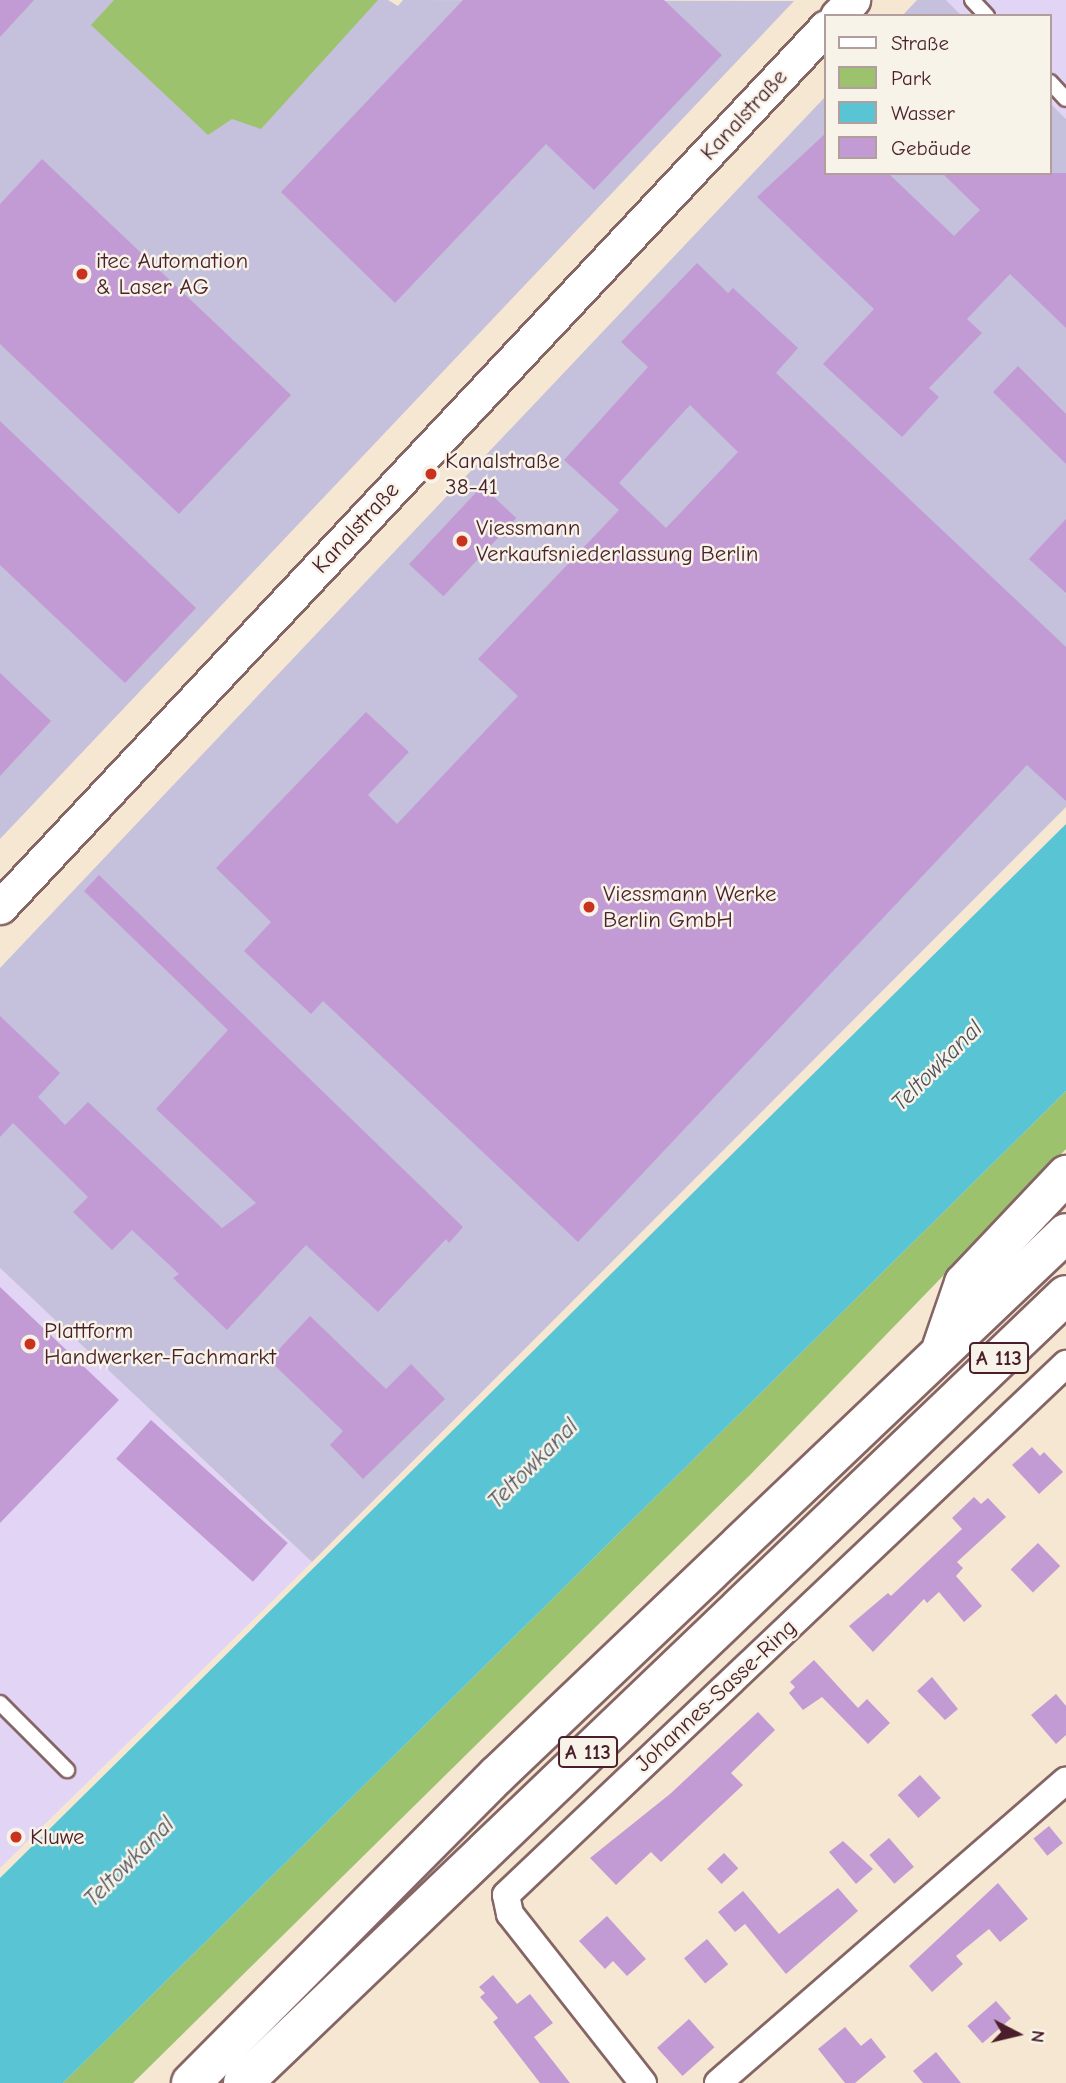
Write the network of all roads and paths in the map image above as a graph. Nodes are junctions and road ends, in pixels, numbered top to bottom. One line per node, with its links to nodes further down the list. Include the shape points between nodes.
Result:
1 (852, 0): 3 (street)
2 (972, 0): 4 (lane)
3 (839, 14)
4 (985, 14)
5 (824, 29): 8 (street, Kanalstraße)
6 (1052, 84): 7 (lane)
7 (1066, 99)
8 (0, 907)
9 (1066, 1175): 12 (highway, via 964,1283)
10 (1066, 1233): 12 (highway, A 113)
11 (1066, 1295): 18 (highway, A 113)
12 (941, 1352): 17 (highway, A 113, via 496,1776)
13 (1066, 1364): 19 (street, Johannes-Sasse-Ring, via 506,1895 510,1914)
14 (0, 1703): 15 (lane)
15 (67, 1770)
16 (1066, 1781): 20 (street)
17 (191, 2083)
18 (243, 2083)
19 (643, 2083)
20 (718, 2083)

